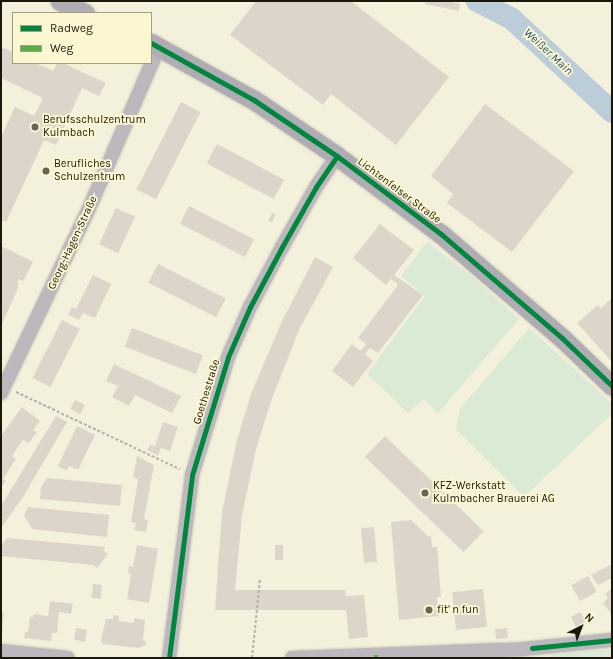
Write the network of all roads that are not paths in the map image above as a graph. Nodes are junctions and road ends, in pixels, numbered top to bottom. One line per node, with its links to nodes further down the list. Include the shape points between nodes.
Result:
1 (60, 1): 2 (street)
2 (84, 12)
3 (155, 45): 5 (street, Lichtenfelser Straße, via 254,100)
4 (147, 64): 7 (street, Georg-Hagen-Straße, via 88,213)
5 (337, 156): 6 (street, Lichtenfelser Straße, via 441,234 562,338); 12 (street, Goethestraße, via 316,187 250,307 228,357 192,475)
6 (612, 386)
7 (3, 389)
8 (612, 640): 10 (street)
9 (1, 651): 11 (street)
10 (532, 653): 13 (street)
11 (68, 658)
12 (169, 658)
13 (292, 658)

